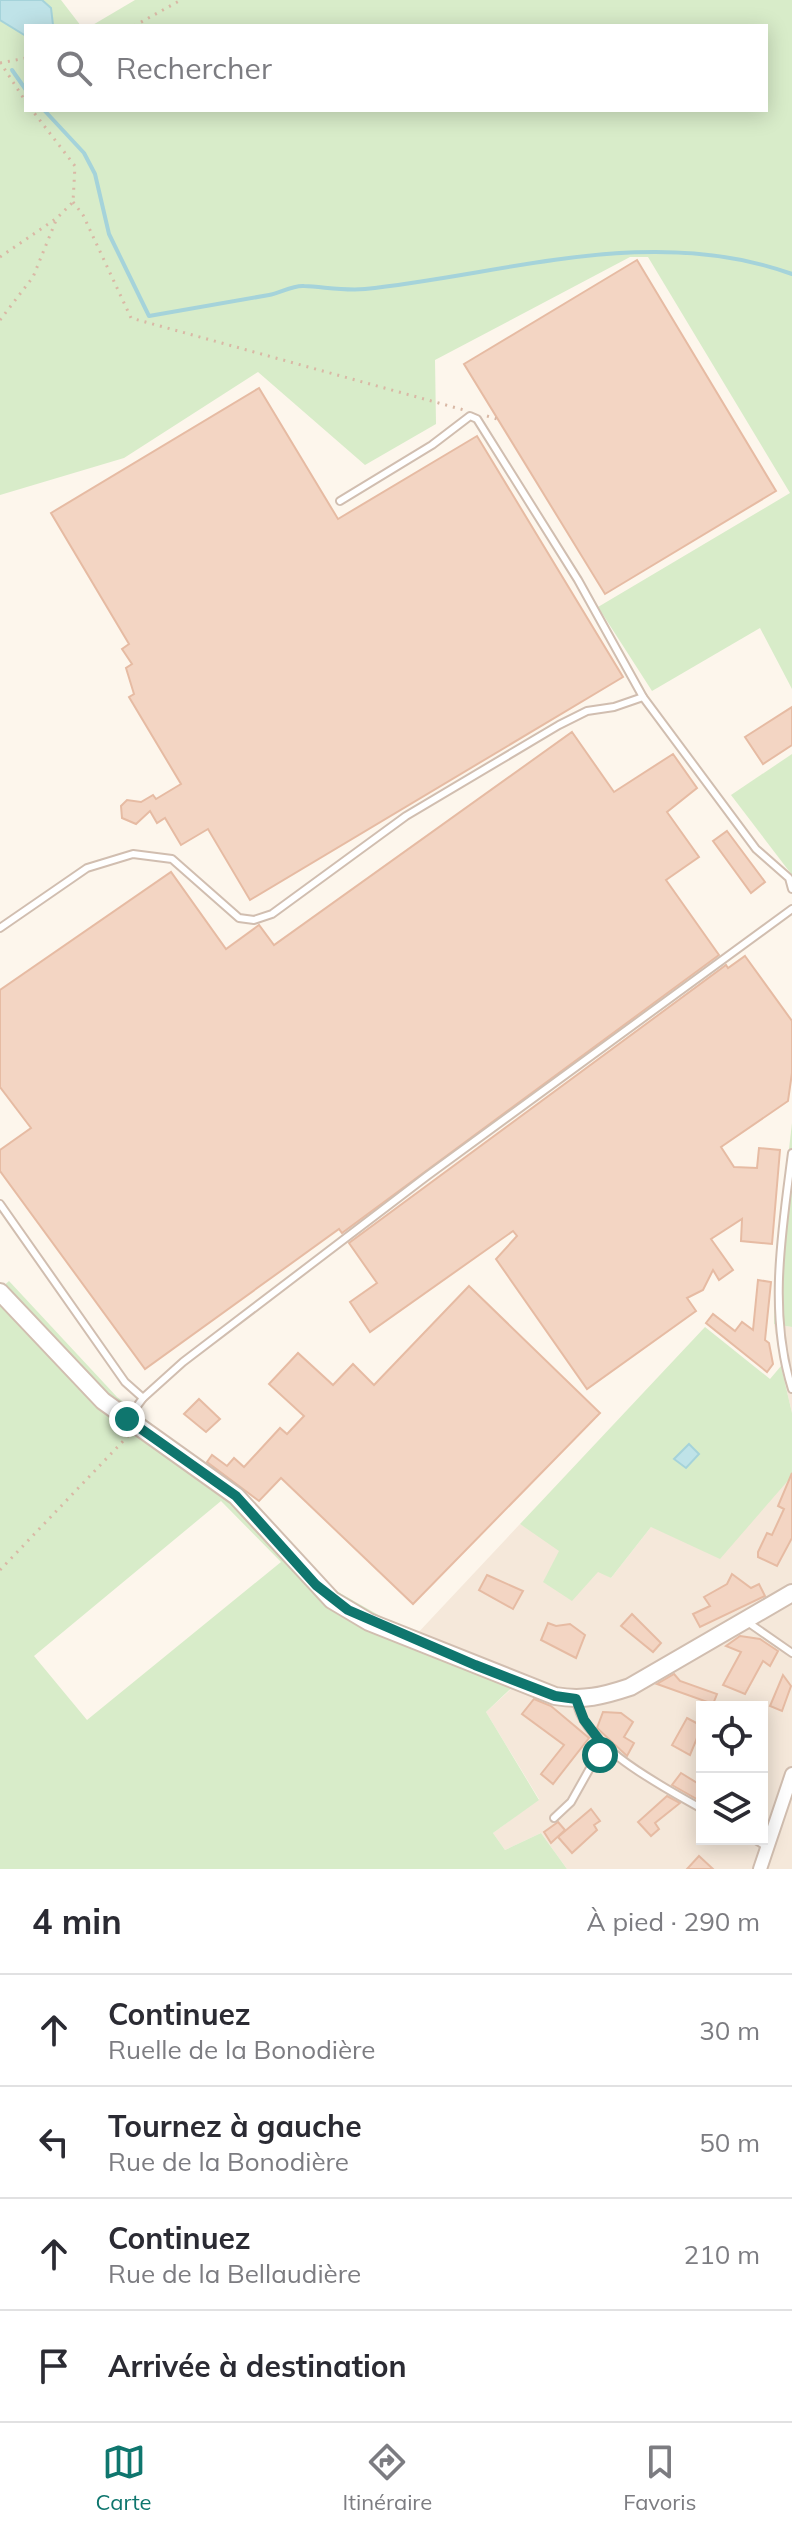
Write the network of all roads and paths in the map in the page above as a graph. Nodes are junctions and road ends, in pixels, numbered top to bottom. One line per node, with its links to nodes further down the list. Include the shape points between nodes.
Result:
1 (181, 0): 2 (path)
2 (138, 24)
3 (24, 58): 4 (path)
4 (0, 63): 5 (path)
5 (24, 99)
6 (34, 112): 7 (path, via 75,166)
7 (73, 202): 8 (path); 11 (path, via 131,318)
8 (57, 218): 9 (path); 10 (path, via 33,277)
9 (0, 257)
10 (0, 320)
11 (467, 410)
12 (482, 414): 13 (path)
13 (497, 419)
14 (340, 501): 15 (lane, via 470,416 477,419 578,580)
15 (643, 697): 16 (lane, via 756,849 789,878); 18 (lane, via 587,711 559,725 406,816 272,914 239,918 172,859 133,854 87,868)
16 (792, 889)
17 (792, 909): 23 (lane, via 427,1176)
18 (0, 928)
19 (792, 1153): 22 (lane, via 782,1226 779,1324)
20 (0, 1204): 23 (lane, via 125,1382)
21 (0, 1292): 24 (street, via 103,1401)
22 (792, 1389)
23 (143, 1398): 24 (lane)
24 (133, 1424): 25 (path); 29 (street, via 236,1496 332,1600 369,1622 555,1696)
25 (0, 1570)
26 (792, 1593): 27 (street)
27 (743, 1619): 28 (lane); 29 (street, via 630,1687)
28 (792, 1653)
29 (576, 1699): 30 (lane)
30 (603, 1745): 32 (lane); 33 (lane, via 571,1802)
31 (792, 1774): 35 (street)
32 (696, 1805)
33 (554, 1818)
34 (764, 1845): 35 (lane)
35 (769, 1848): 36 (street)
36 (760, 1869)

